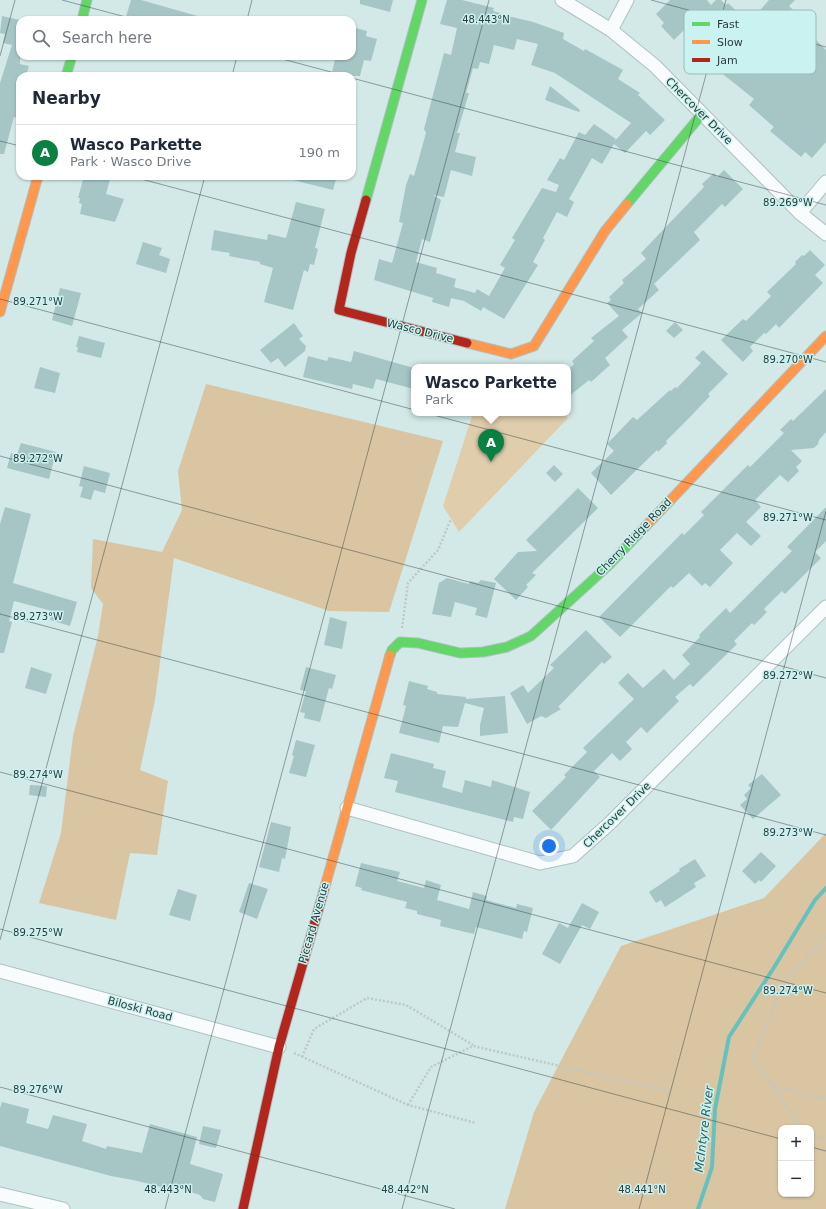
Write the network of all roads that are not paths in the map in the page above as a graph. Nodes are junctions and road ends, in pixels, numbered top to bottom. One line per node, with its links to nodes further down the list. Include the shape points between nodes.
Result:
1 (88, 0): 5 (street)
2 (422, 0): 9 (street, Wasco Drive, via 351,253 339,310 511,354 534,346 605,231)
3 (562, 0): 6 (street, Chercover Drive)
4 (627, 0): 6 (street)
5 (83, 16)
6 (611, 30): 9 (street, Chercover Drive, via 655,66)
7 (71, 60): 8 (street)
8 (67, 72)
9 (702, 114): 12 (street, Chercover Drive)
10 (37, 180): 14 (street)
11 (826, 182): 12 (street)
12 (800, 213): 13 (street, Chercover Drive)
13 (826, 234)
14 (0, 312)
15 (826, 336): 17 (street, Cherry Ridge Road, via 609,565 531,636 507,647 483,652 460,653 418,643)
16 (826, 607): 18 (street, Chercover Drive, via 610,824 573,856 540,863)
17 (400, 642): 18 (street, Piccard Avenue, via 392,650)
18 (347, 808): 20 (street, Piccard Avenue)
19 (0, 971): 20 (street, Biloski Road)
20 (279, 1047): 23 (street, Piccard Avenue)
21 (0, 1194): 22 (street)
22 (63, 1209)
23 (243, 1209)

